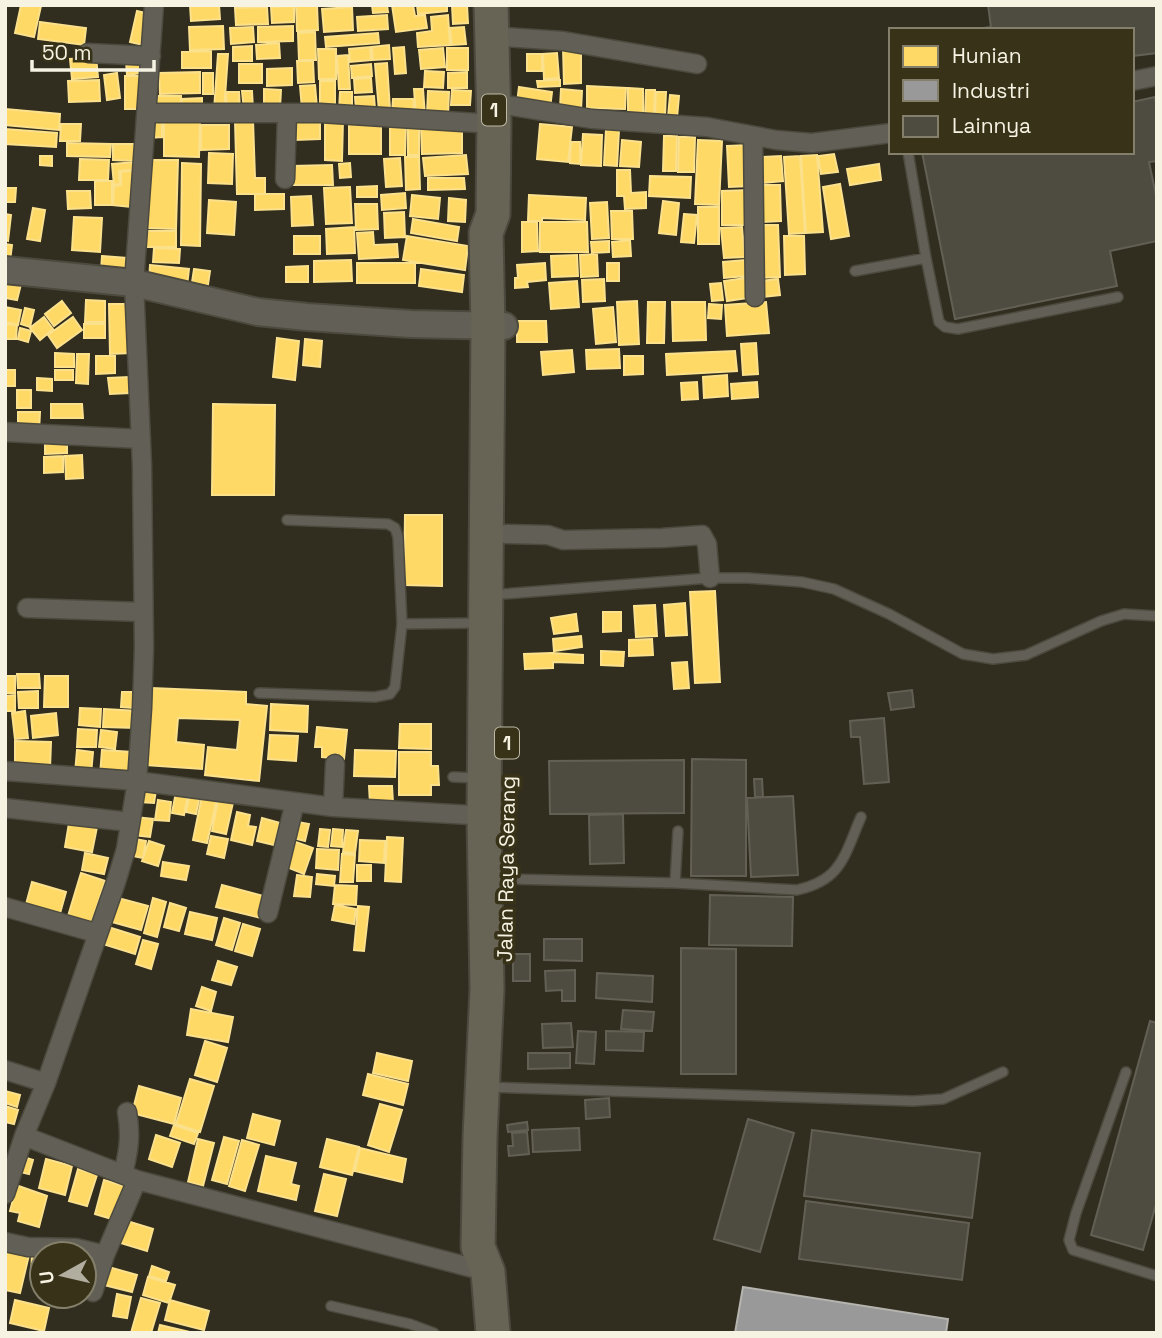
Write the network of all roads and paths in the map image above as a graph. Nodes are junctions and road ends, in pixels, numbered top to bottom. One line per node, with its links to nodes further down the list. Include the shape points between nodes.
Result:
1 (154, 5): 4 (street)
2 (491, 21): 5 (street, via 563,41); 9 (highway, Jalan Raya Serang / 1)
3 (88, 53): 4 (street)
4 (151, 57): 8 (street)
5 (697, 64)
6 (1157, 76): 7 (street)
7 (1134, 81)
8 (148, 113): 10 (street); 18 (street)
9 (494, 113): 10 (street); 12 (street, via 707,127); 21 (highway, Jalan Raya Serang / 1, via 493,214 503,232)
10 (287, 114): 14 (street)
11 (889, 133): 12 (street, via 812,143)
12 (753, 136): 19 (street)
13 (908, 154): 15 (lane)
14 (285, 179)
15 (926, 258): 17 (lane); 20 (lane, via 939,322 945,327 958,329)
16 (5, 270): 18 (street)
17 (855, 271)
18 (134, 283): 21 (street, via 258,312); 23 (street)
19 (755, 297)
20 (1118, 297)
21 (496, 327): 25 (highway, Jalan Raya Serang / 1); 29 (highway, Jalan Raya Serang / 1)
22 (5, 432): 23 (street)
23 (141, 439): 28 (street)
24 (287, 520): 31 (lane, via 395,528)
25 (505, 534): 26 (street, via 563,540 702,535); 29 (highway, Jalan Raya Serang / 1)
26 (710, 578): 29 (lane); 30 (lane, via 802,582 834,589 963,654 993,659 1026,655 1124,614)
27 (27, 608): 28 (street)
28 (143, 612): 35 (street)
29 (495, 613): 31 (lane); 39 (highway, Jalan Raya Serang / 1, via 508,779); 39 (highway, Jalan Raya Serang / 1, via 479,778)
30 (1157, 616)
31 (402, 625): 32 (lane, via 395,687 390,694 375,698)
32 (259, 693)
33 (335, 764): 37 (street)
34 (5, 771): 35 (street)
35 (137, 781): 36 (street); 41 (street)
36 (295, 802): 37 (street); 46 (street)
37 (333, 807): 39 (street)
38 (5, 808): 41 (street)
39 (495, 817): 43 (highway, Jalan Raya Serang / 1); 52 (highway, Jalan Raya Serang / 1, via 486,989)
40 (861, 817): 44 (lane, via 832,876 816,886 797,890)
41 (130, 822): 47 (street)
42 (678, 831): 44 (lane)
43 (507, 879): 44 (lane); 52 (highway, Jalan Raya Serang / 1)
44 (675, 883)
45 (5, 907): 47 (street)
46 (268, 914)
47 (96, 933): 51 (street)
48 (5, 1070): 51 (street)
49 (1003, 1072): 52 (lane, via 943,1099 913,1101)
50 (1126, 1072): 60 (lane, via 1069,1240 1073,1250)
51 (46, 1083): 54 (street)
52 (491, 1087): 59 (highway, Jalan Raya Serang / 1, via 498,1254)
53 (127, 1112): 55 (street)
54 (24, 1136): 55 (street); 56 (street)
55 (130, 1176): 58 (street); 59 (street)
56 (5, 1194)
57 (5, 1242): 58 (street)
58 (105, 1255): 61 (street)
59 (488, 1272): 64 (highway, Jalan Raya Serang / 1)
60 (1157, 1276)
61 (98, 1277)
62 (331, 1306): 63 (lane)
63 (434, 1333)
64 (493, 1333)

